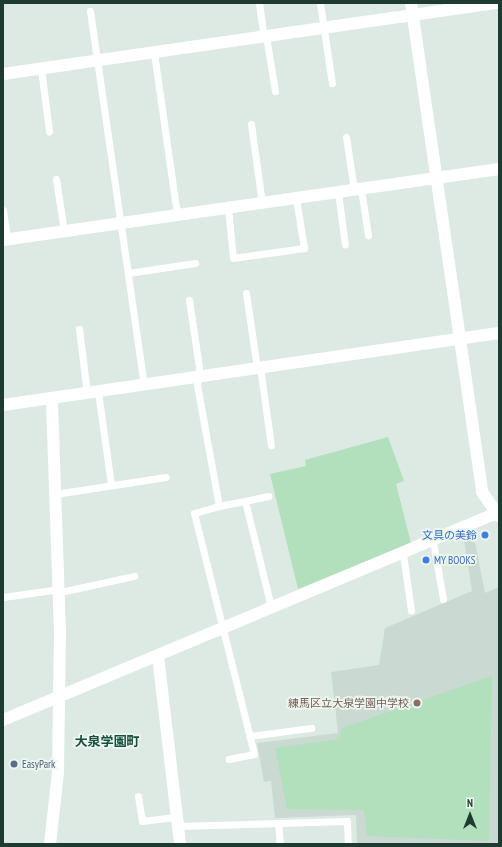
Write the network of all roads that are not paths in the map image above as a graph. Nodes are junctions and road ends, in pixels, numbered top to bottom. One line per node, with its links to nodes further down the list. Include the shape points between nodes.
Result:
1 (259, 3): 8 (lane)
2 (320, 3): 7 (lane)
3 (411, 3): 6 (street)
4 (497, 3): 6 (street)
5 (90, 11): 10 (lane)
6 (413, 16): 7 (street); 20 (street)
7 (323, 28): 8 (street); 13 (lane)
8 (265, 36): 9 (street); 14 (lane)
9 (154, 53): 10 (street); 27 (lane)
10 (97, 61): 11 (street); 28 (lane)
11 (41, 69): 12 (street); 16 (lane)
12 (3, 74)
13 (332, 83)
14 (275, 91)
15 (251, 124): 24 (lane)
16 (50, 131)
17 (346, 137): 21 (lane)
18 (499, 169): 20 (street)
19 (56, 178): 29 (lane)
20 (437, 178): 21 (street); 39 (street)
21 (357, 189): 22 (street); 30 (lane)
22 (338, 192): 23 (street); 32 (lane)
23 (296, 198): 24 (street); 25 (lane, via 304,248 233,258)
24 (262, 203): 25 (street)
25 (228, 208): 27 (street)
26 (3, 210): 31 (lane)
27 (177, 215): 28 (street)
28 (121, 223): 29 (street); 34 (lane)
29 (64, 231): 31 (street)
30 (368, 235)
31 (5, 240)
32 (345, 245)
33 (195, 263): 34 (lane)
34 (128, 272): 42 (lane)
35 (246, 293): 40 (lane)
36 (189, 300): 41 (lane, via 199,367)
37 (79, 329): 43 (lane)
38 (499, 333): 39 (street)
39 (460, 338): 40 (street); 53 (street, via 482,492)
40 (259, 368): 41 (street); 46 (lane)
41 (198, 376): 42 (street); 52 (lane, via 197,385)
42 (144, 384): 43 (street)
43 (93, 392): 44 (street); 48 (lane)
44 (52, 398): 45 (street); 49 (street)
45 (3, 405)
46 (271, 445)
47 (166, 477): 48 (lane)
48 (111, 485): 49 (lane)
49 (55, 494): 57 (street)
50 (268, 496): 51 (lane)
51 (245, 501): 52 (lane); 60 (lane)
52 (219, 506): 62 (lane, via 194,513)
53 (498, 514): 54 (street)
54 (433, 541): 55 (street); 59 (lane)
55 (403, 554): 60 (street); 61 (lane)
56 (134, 576): 57 (lane)
57 (59, 590): 58 (lane); 64 (street)
58 (3, 598)
59 (443, 599)
60 (271, 607): 62 (street)
61 (411, 610)
62 (224, 628): 63 (street); 67 (lane)
63 (158, 656): 64 (street); 70 (street)
64 (58, 695): 65 (street); 72 (street, via 58,773)
65 (3, 720)
66 (311, 728): 67 (lane)
67 (250, 736): 68 (lane, via 254,754)
68 (228, 758)
69 (138, 796): 70 (lane, via 142,821)
70 (177, 821): 71 (lane); 73 (street)
71 (278, 824): 74 (lane); 75 (lane, via 347,821)
72 (50, 844)
73 (180, 844)
74 (280, 844)
75 (348, 844)

